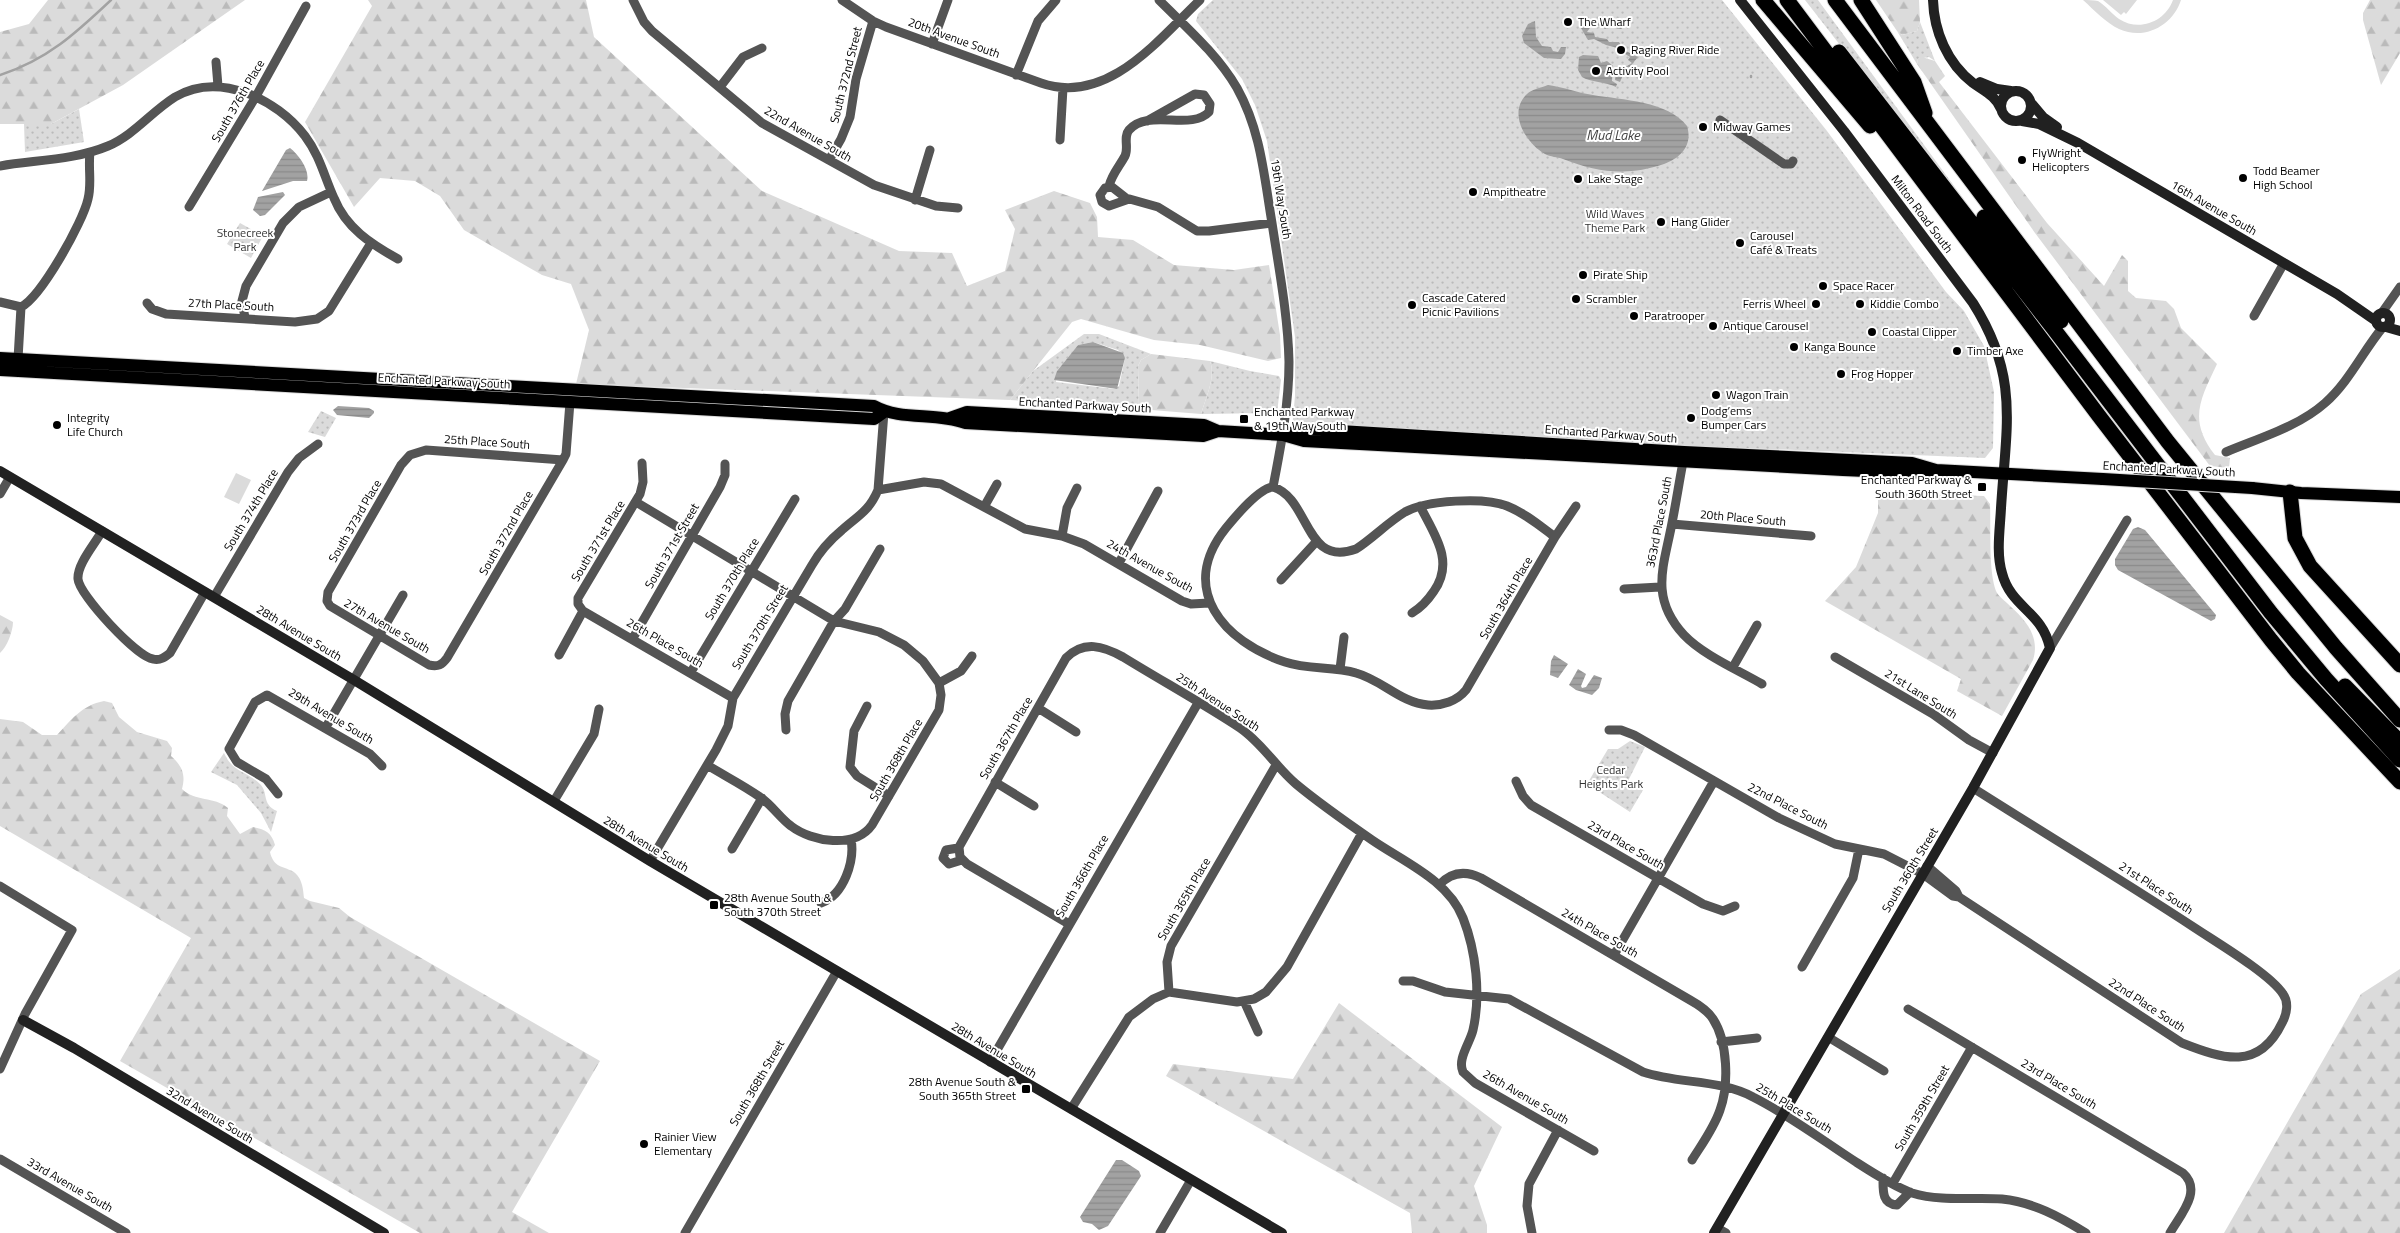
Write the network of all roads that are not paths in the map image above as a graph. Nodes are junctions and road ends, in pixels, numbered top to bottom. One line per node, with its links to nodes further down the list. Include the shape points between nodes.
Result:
1 (633, 0): 24 (street, 22nd Avenue South, via 652,31)
2 (842, 0): 16 (street, 20th Avenue South)
3 (948, 0): 17 (street)
4 (1056, 0): 22 (street, via 1038,22)
5 (1160, 0): 15 (street, 19th Way South)
6 (1200, 0): 15 (street, 20th Avenue South)
7 (1740, 0): 77 (street, Milton Road South, via 1850,139 1973,303 1988,328 2007,389)
8 (1763, 0): 48 (highway)
9 (1788, 0): 48 (highway)
10 (1799, 0): 145 (highway, via 2271,614)
11 (1835, 0): 20 (highway)
12 (1862, 0): 33 (highway, via 1914,82)
13 (1933, 0): 21 (street, via 1940,38)
14 (306, 6): 27 (street, South 376th Place)
15 (1179, 20): 25 (street, 20th Avenue South, via 1142,57 1119,72 1089,85); 47 (street, 19th Way South, via 1224,68 1248,110 1263,160)
16 (872, 21): 17 (street, 20th Avenue South); 38 (street, South 372nd Street, via 857,74 850,117)
17 (932, 44): 22 (street, 20th Avenue South)
18 (762, 48): 24 (street, via 743,57)
19 (216, 62): 23 (street)
20 (1882, 64): 33 (highway); 143 (highway, via 1926,137 2166,466 2258,584 2342,682)
21 (1960, 70): 26 (street, via 1990,87); 29 (street, via 1993,97)
22 (1016, 75): 25 (street, 20th Avenue South)
23 (218, 86): 27 (street, via 240,90); 37 (street, via 200,88 175,97 125,137)
24 (720, 87): 38 (street, 22nd Avenue South, via 762,123)
25 (1063, 88): 34 (street)
26 (2011, 91): 28 (street, via 2026,93); 29 (street, via 2003,98)
27 (255, 98): 42 (street, via 300,129 318,155); 45 (street, South 376th Place)
28 (2032, 104): 31 (street, via 2029,115); 35 (street, 16th Avenue South, via 2043,117)
29 (2001, 109): 31 (street, via 2009,120)
30 (1720, 120): 39 (street, via 1784,164)
31 (2022, 120): 35 (street, 16th Avenue South, via 2039,124)
32 (1147, 121): 32 (street, via 1198,118 1209,112 1210,104 1205,96 1195,94); 41 (street, via 1128,132 1126,154 1113,173)
33 (1931, 128): 120 (highway, via 2168,442)
34 (1060, 140)
35 (2078, 143): 51 (street, 16th Avenue South)
36 (930, 150): 43 (street)
37 (90, 152): 40 (street); 55 (street, via 89,192 83,214 42,287)
38 (829, 160): 43 (street, 22nd Avenue South, via 874,185)
39 (1793, 161)
40 (0, 166)
41 (1109, 186): 44 (street); 44 (street, via 1100,195 1105,204 1113,206)
42 (331, 192): 49 (street, via 346,220); 57 (street, via 300,207 286,218 246,286 242,301)
43 (915, 200): 46 (street, 22nd Avenue South)
44 (1129, 200): 47 (street, via 1158,207 1199,231)
45 (189, 207)
46 (958, 208)
47 (1272, 223): 66 (street, 19th Way South, via 1289,363)
48 (1967, 240): 152 (highway, via 2271,640)
49 (371, 243): 50 (street); 57 (street, 27th Place South, via 329,311 317,319 295,322)
50 (398, 259)
51 (2284, 263): 56 (street); 58 (street, 16th Avenue South)
52 (2400, 288): 58 (street)
53 (0, 302): 55 (street)
54 (146, 303): 57 (street, 27th Place South, via 152,310 166,314)
55 (21, 307): 61 (street)
56 (2254, 316)
57 (245, 318)
58 (2383, 320): 59 (street, 16th Avenue South); 68 (street, via 2367,350 2338,390 2312,414)
59 (2400, 330)
60 (0, 358): 61 (main road, Enchanted Parkway South)
61 (18, 359): 63 (main road, Enchanted Parkway South)
62 (0, 370): 63 (main road, Enchanted Parkway South)
63 (486, 391): 64 (main road, Enchanted Parkway South); 65 (main road, Enchanted Parkway South, via 874,406)
64 (570, 402): 65 (main road, Enchanted Parkway South, via 874,419); 71 (street, South 372nd Place)
65 (884, 412): 66 (main road, Enchanted Parkway South, via 950,418 965,423 1203,436 1218,431); 82 (street, South 370th Street)
66 (1283, 435): 70 (main road, Enchanted Parkway South, via 1306,429); 72 (main road, Enchanted Parkway South, via 1304,441); 80 (street)
67 (318, 444): 106 (street, South 374th Place, via 299,458 288,472)
68 (2226, 452)
69 (410, 455): 71 (street, 25th Place South, via 426,450); 109 (street, South 373rd Place, via 401,465 328,592)
70 (1731, 455): 72 (main road, via 1726,458 1687,458); 75 (main road, Enchanted Parkway South, via 1912,463)
71 (563, 460): 125 (street, South 372nd Place, via 447,658)
72 (1683, 462): 75 (main road, Enchanted Parkway South, via 1912,473); 93 (street, 363rd Place South)
73 (642, 463): 88 (street, South 371st Place, via 643,482)
74 (725, 464): 97 (street, South 371st Street, via 724,480)
75 (1936, 470): 77 (main road, Enchanted Parkway South)
76 (0, 471): 78 (street, 28th Avenue South)
77 (2003, 475): 84 (main road, Enchanted Parkway South, bridge); 119 (street, via 2002,573 2015,600 2045,630)
78 (10, 477): 85 (street); 94 (street, 28th Avenue South)
79 (997, 484): 89 (street)
80 (1273, 487): 99 (street, via 1292,503); 110 (street, via 1248,504 1217,540 1208,563 1206,584)
81 (1077, 488): 95 (street, via 1067,508)
82 (878, 490): 89 (street, 24th Avenue South, via 932,482); 108 (street, South 370th Street, via 865,512 820,552)
83 (1158, 491): 101 (street)
84 (2290, 492): 86 (main road, Enchanted Parkway South); 124 (highway, via 2296,538 2310,566)
85 (0, 494)
86 (2400, 497)
87 (795, 499): 102 (street, South 370th Place)
88 (636, 502): 97 (street); 111 (street, South 371st Place, via 578,598)
89 (984, 506): 95 (street, 24th Avenue South, via 1029,530)
90 (1420, 506): 98 (street, via 1449,501 1499,504 1522,514); 99 (street, via 1400,516 1351,551 1333,551); 112 (street, via 1442,551 1444,568 1441,580 1426,603)
91 (1576, 506): 98 (street, South 364th Place)
92 (2127, 520): 119 (street, South 360th Street)
93 (1672, 524): 96 (street, 20th Place South); 104 (street, 363rd Place South)
94 (102, 531): 106 (street, 28th Avenue South); 106 (street, South 374th Place, via 81,567 78,578 82,591 125,640 151,660 162,659 170,653)
95 (1062, 536): 101 (street, 24th Avenue South)
96 (1811, 536)
97 (692, 537): 102 (street); 117 (street, South 371st Street)
98 (1555, 537): 127 (street, South 364th Place, via 1475,675 1463,694 1454,700 1435,705 1417,703 1360,674)
99 (1316, 542): 103 (street)
100 (880, 549): 113 (street, via 845,609)
101 (1119, 563): 110 (street, 24th Avenue South, via 1182,601)
102 (751, 572): 108 (street); 128 (street, South 370th Place)
103 (1281, 580)
104 (1660, 587): 105 (street); 126 (street, via 1668,610 1684,635)
105 (1624, 589)
106 (210, 595): 129 (street, 28th Avenue South)
107 (403, 595): 115 (street)
108 (793, 597): 113 (street); 132 (street, South 370th Street)
109 (327, 602): 115 (street, 27th Avenue South)
110 (1209, 603): 127 (street, via 1229,630 1270,655 1294,664)
111 (583, 611): 117 (street, 26th Place South); 121 (street, South 371st Place)
112 (1412, 613)
113 (834, 621): 130 (street, via 879,632 900,642 917,655); 140 (street, via 788,701)
114 (1757, 625): 126 (street)
115 (378, 637): 125 (street, 27th Avenue South, via 429,665); 129 (street)
116 (1344, 637): 127 (street)
117 (633, 638): 128 (street, 26th Place South)
118 (1092, 645): 133 (street, 25th Avenue South, via 1112,651); 136 (street, South 367th Place, via 1078,649 1066,658)
119 (2050, 648): 144 (street, South 360th Street)
120 (2336, 648): 135 (highway); 138 (highway)
121 (559, 655)
122 (972, 656): 130 (street, via 961,671)
123 (1834, 657): 144 (street, 21st Lane South)
124 (2400, 665)
125 (438, 666)
126 (1733, 667): 131 (street)
127 (1340, 669)
128 (691, 672): 132 (street, 26th Place South)
129 (354, 680): 139 (street); 157 (street, 28th Avenue South)
130 (938, 682): 155 (street, South 368th Place, via 941,695 939,710)
131 (1762, 684)
132 (733, 698): 146 (street, South 370th Street, via 726,731)
133 (1198, 703): 147 (street, 25th Avenue South, via 1253,738); 170 (street, South 366th Place)
134 (867, 706): 155 (street, via 854,731 850,767 857,776)
135 (2400, 706)
136 (1038, 708): 142 (street); 151 (street, South 367th Place)
137 (599, 710): 157 (street, via 594,734)
138 (2400, 720)
139 (326, 727): 148 (street, 29th Avenue South, via 370,754); 154 (street, 29th Avenue South, via 273,697 263,697 252,706 229,749 237,762 266,779)
140 (786, 730)
141 (1609, 730): 150 (street, 22nd Place South, via 1634,735)
142 (1076, 732)
143 (2400, 742)
144 (1993, 753): 153 (street, South 360th Street)
145 (2400, 760)
146 (707, 765): 156 (street); 163 (street, South 370th Street)
147 (1276, 765): 159 (street, 25th Avenue South); 175 (street, South 365th Place, via 1171,946 1167,962)
148 (382, 766)
149 (1516, 781): 165 (street, 23rd Place South, via 1531,805)
150 (1714, 781): 162 (street, 22nd Place South, via 1794,825 1835,844); 165 (street)
151 (995, 782): 158 (street); 170 (street, South 367th Place, via 961,840 960,855)
152 (2400, 782)
153 (1973, 788): 164 (street, South 360th Street); 181 (street, 21st Place South, via 2158,904 2268,979 2283,994 2287,1007)
154 (278, 794)
155 (889, 796): 160 (street, South 368th Place, via 868,830)
156 (762, 798): 160 (street, via 801,832 820,838); 161 (street)
157 (554, 801): 163 (street, 28th Avenue South)
158 (1034, 806)
159 (1362, 833): 166 (street, 25th Avenue South); 177 (street, via 1281,976 1266,992)
160 (851, 839): 168 (street, via 852,857 847,872 835,893)
161 (732, 849)
162 (1859, 850): 164 (street, 22nd Place South, via 1879,852); 172 (street, via 1853,878)
163 (650, 861): 173 (street, 28th Avenue South)
164 (1925, 870): 181 (street, 22nd Place South, via 1953,896 2182,1043 2221,1056 2246,1058 2261,1050); 182 (street, South 360th Street)
165 (1659, 878): 169 (street, 23rd Place South, via 1718,911 1727,911); 171 (street)
166 (1439, 885): 171 (street, 24th Place South, via 1463,872 1474,875); 176 (street, 25th Avenue South, via 1462,917 1472,955)
167 (0, 887): 179 (street, via 72,930)
168 (821, 903)
169 (1735, 906)
170 (1068, 924): 187 (street, South 366th Place)
171 (1614, 956): 184 (street, 24th Place South, via 1703,1008 1714,1021)
172 (1802, 967)
173 (837, 971): 187 (street, 28th Avenue South); 204 (street, South 368th Street)
174 (1402, 982): 176 (street, 25th Place South, via 1413,981 1445,992)
175 (1169, 992): 177 (street); 191 (street, via 1146,1003 1129,1017)
176 (1476, 994): 186 (street, 25th Avenue South, via 1473,1028); 190 (street, 25th Place South, via 1500,996 1518,1002 1643,1072)
177 (1244, 1002): 180 (street)
178 (1908, 1009): 185 (street, 23rd Place South)
179 (23, 1020): 188 (street); 203 (street, 32nd Avenue South)
180 (1258, 1032)
181 (2276, 1034)
182 (1828, 1036): 189 (street); 192 (street, South 360th Street)
183 (1757, 1038): 184 (street)
184 (1722, 1042): 190 (street, 24th Place South)
185 (1972, 1047): 199 (street, South 359th Street); 209 (street, 23rd Place South, via 2186,1176 2192,1185 2191,1197)
186 (1464, 1055): 193 (street, 26th Avenue South, via 1461,1067 1468,1078)
187 (990, 1062): 191 (street, 28th Avenue South)
188 (0, 1069)
189 (1884, 1071)
190 (1724, 1086): 192 (street, 25th Place South, via 1744,1092); 196 (street, 24th Place South, via 1719,1113)
191 (1070, 1109): 198 (street, 28th Avenue South)
192 (1783, 1114): 197 (street, 25th Place South); 201 (street, South 360th Street)
193 (1558, 1130): 194 (street, 26th Avenue South); 207 (street, via 1529,1184 1527,1206)
194 (1594, 1151)
195 (0, 1159): 202 (street, 33rd Avenue South)
196 (1692, 1160)
197 (1883, 1178): 199 (street, 25th Place South); 200 (street, via 1884,1196 1889,1203 1897,1205)
198 (1191, 1180): 205 (street); 206 (street, 28th Avenue South)
199 (1893, 1183): 200 (street, 25th Place South)
200 (1910, 1192): 208 (street, 25th Place South, via 1956,1199 2015,1201 2043,1210)
201 (1719, 1231)
202 (126, 1233)
203 (384, 1233)
204 (685, 1233)
205 (1160, 1233)
206 (1282, 1233)
207 (1532, 1233)
208 (2086, 1233)
209 (2170, 1233)

